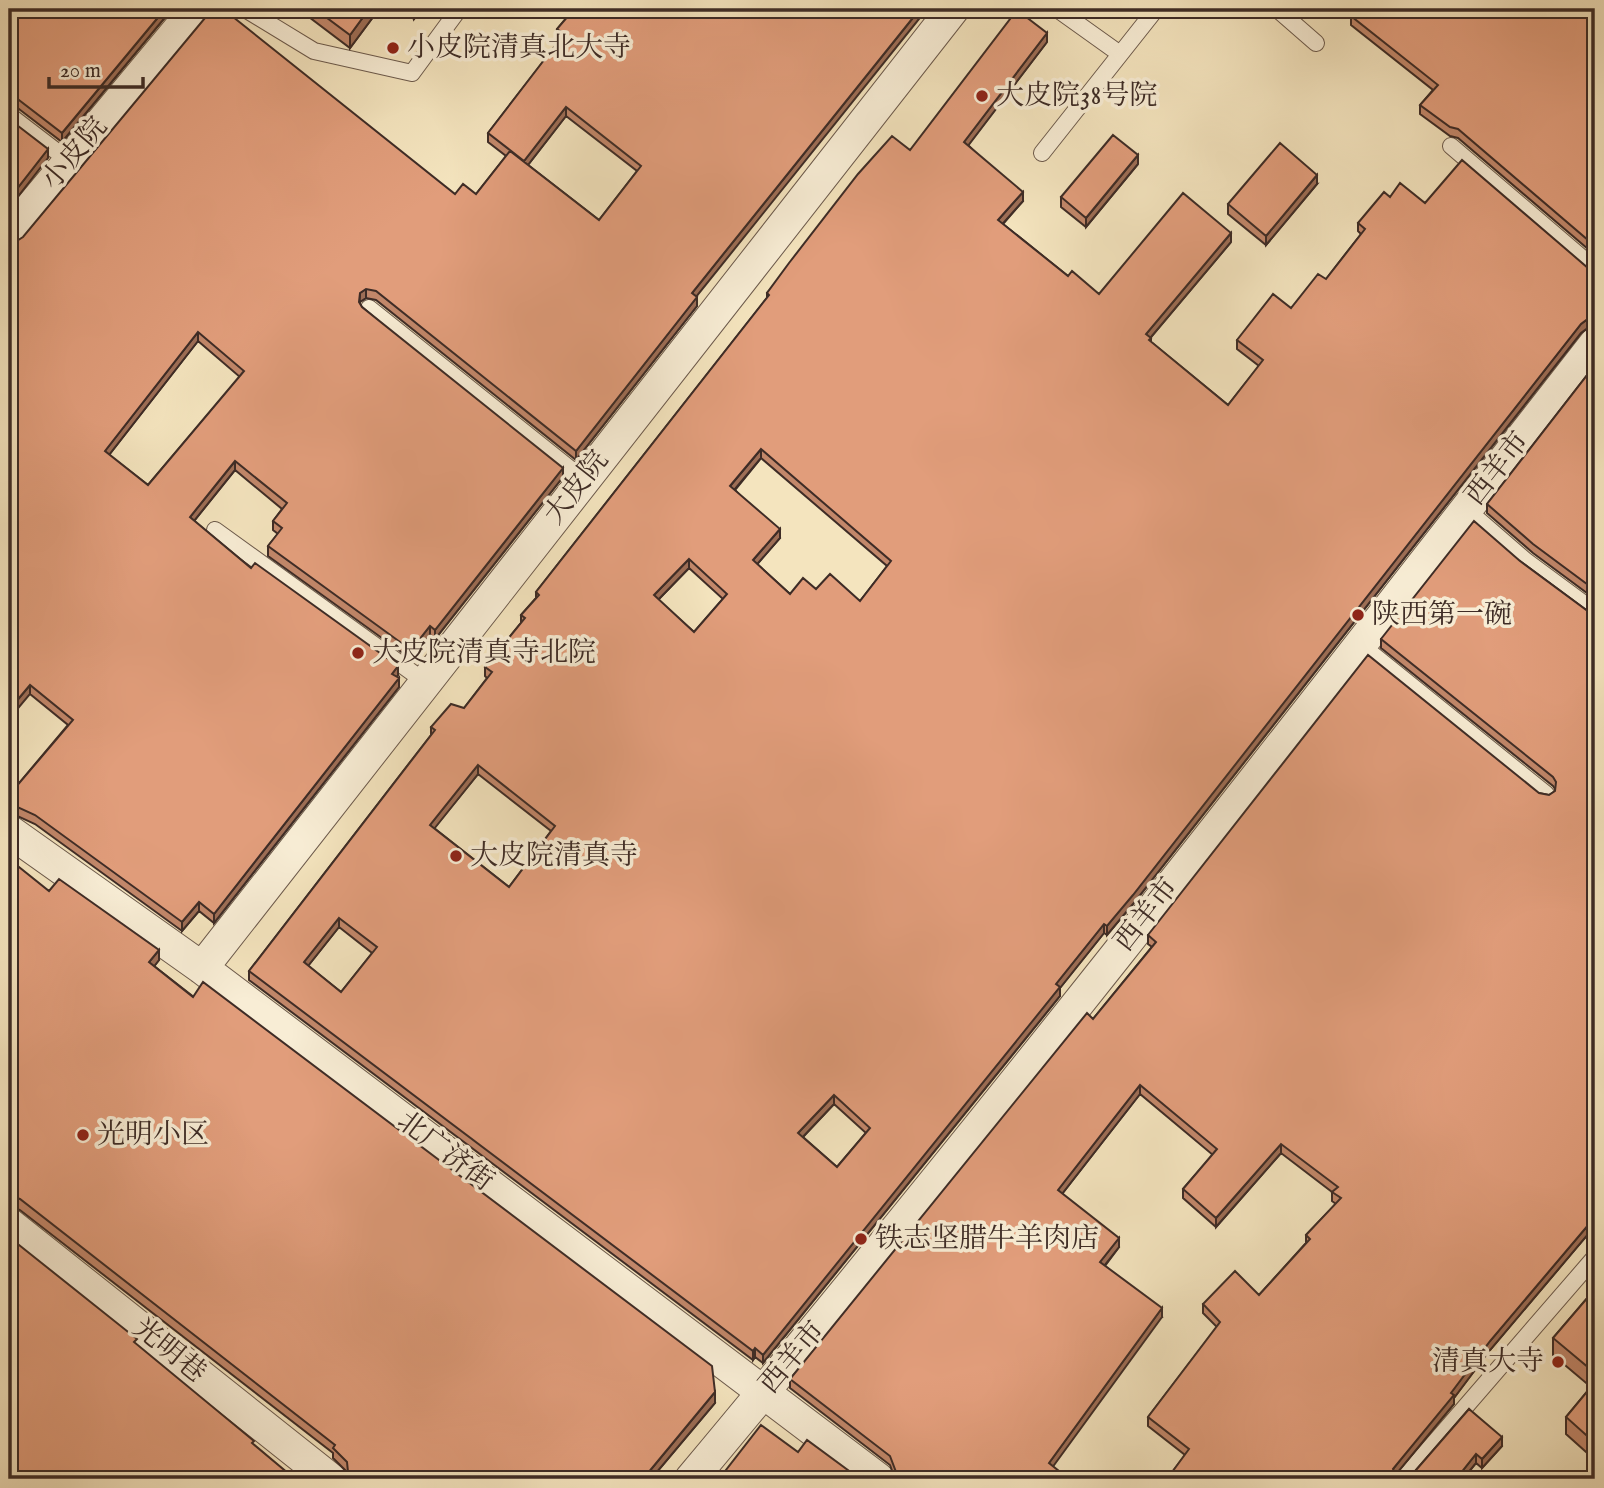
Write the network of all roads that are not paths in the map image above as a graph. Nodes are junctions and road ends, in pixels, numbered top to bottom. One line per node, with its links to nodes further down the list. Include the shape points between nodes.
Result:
1 (196, 9): 13 (street, 小皮院)
2 (245, 9): 3 (lane, via 314,51 412,73)
3 (460, 9)
4 (953, 9): 18 (street, 大皮院)
5 (1057, 9): 9 (lane)
6 (1156, 9): 9 (lane)
7 (1277, 9): 8 (lane)
8 (1316, 43)
9 (1120, 54): 12 (lane)
10 (9, 115): 13 (lane)
11 (1451, 146): 15 (lane)
12 (1042, 152)
13 (69, 161): 14 (street, 小皮院)
14 (9, 234)
15 (1595, 269)
16 (369, 308): 18 (lane)
17 (1595, 344): 19 (street, 西羊市)
18 (584, 480): 23 (street, 大皮院)
19 (1466, 509): 21 (lane, via 1526,561); 22 (street, 西羊市)
20 (215, 530): 23 (lane)
21 (1595, 611)
22 (1361, 645): 24 (lane); 29 (street, 西羊市)
23 (424, 681): 26 (street, 大皮院)
24 (1546, 794)
25 (9, 831): 26 (street, 北广济街)
26 (202, 968): 29 (street, 北广济街)
27 (9, 1224): 30 (street, 光明巷)
28 (1595, 1257): 33 (lane)
29 (763, 1393): 31 (street, 西羊市); 32 (street, 北广济街)
30 (330, 1479)
31 (691, 1479)
32 (878, 1479)
33 (1403, 1479)

